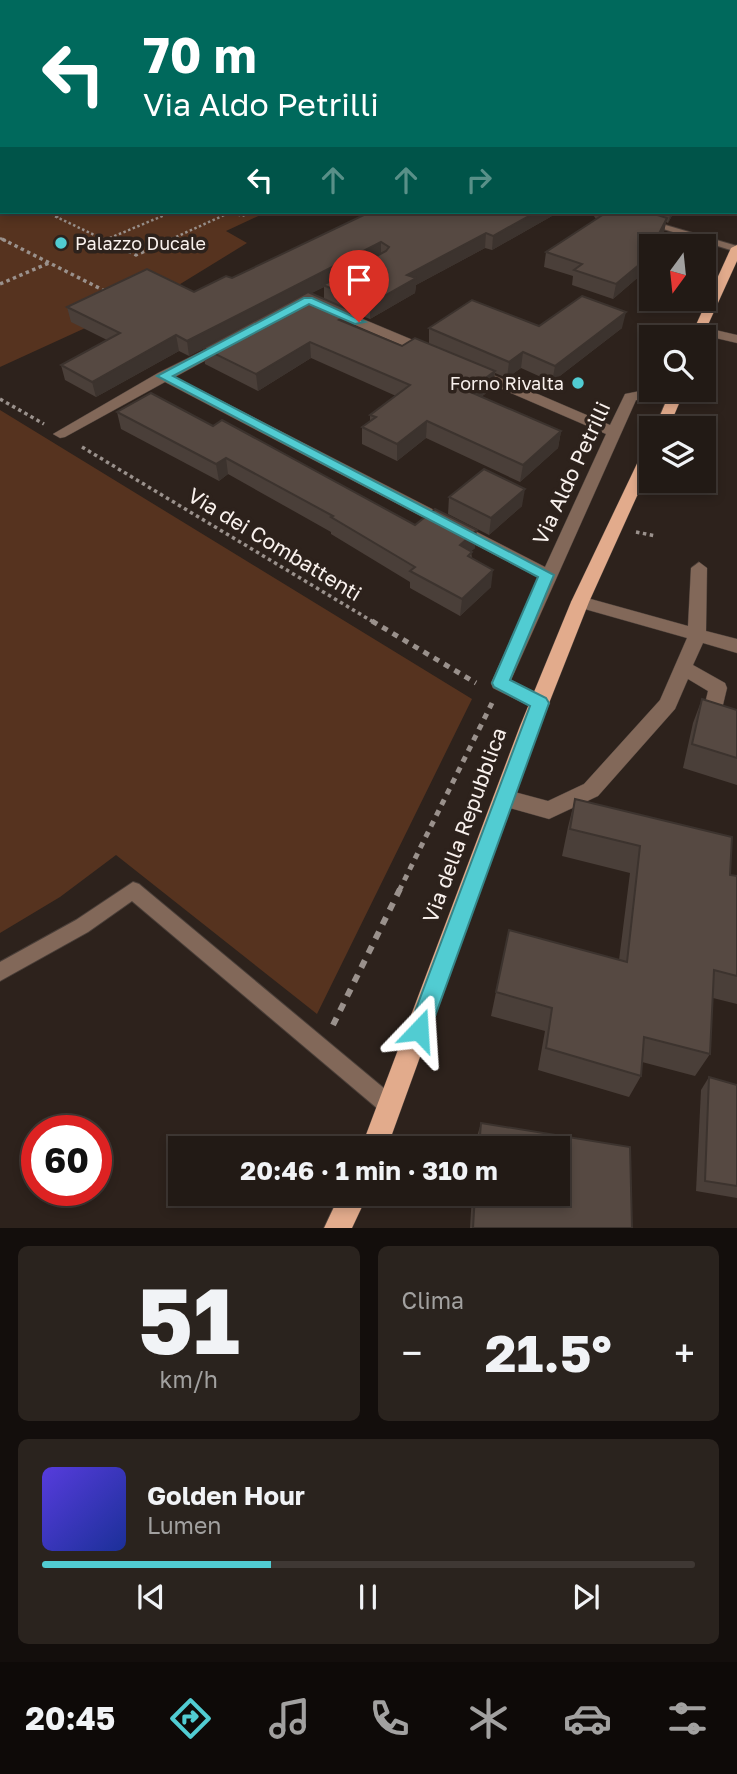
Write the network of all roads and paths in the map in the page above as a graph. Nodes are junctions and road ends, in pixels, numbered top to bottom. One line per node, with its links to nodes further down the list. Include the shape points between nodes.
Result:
1 (51, 214): 6 (path)
2 (62, 214): 6 (path)
3 (167, 214): 8 (path)
4 (228, 214): 8 (path, via 136,255)
5 (620, 214): 9 (lane)
6 (56, 216): 8 (path)
7 (0, 239): 10 (path)
8 (104, 240)
9 (737, 249): 14 (main road)
10 (50, 263): 11 (path); 12 (path)
11 (0, 284)
12 (111, 294)
13 (321, 305): 18 (street)
14 (701, 325)
15 (716, 336): 17 (street)
16 (236, 338): 20 (street)
17 (737, 339)
18 (436, 355)
19 (461, 366): 23 (street)
20 (163, 376): 24 (street); 27 (street)
21 (639, 395): 23 (street, Via Aldo Petrilli, via 630,397)
22 (0, 399): 24 (path, Via dei Combattenti)
23 (614, 432): 27 (street, Via Aldo Petrilli)
24 (61, 434): 32 (path, Via dei Combattenti)
25 (639, 475): 28 (main road, Via della Repubblica)
26 (699, 568): 29 (street)
27 (547, 575): 33 (street, Via Aldo Petrilli, via 500,683)
28 (580, 602): 29 (street); 33 (main road, Via della Repubblica)
29 (697, 635): 30 (street); 31 (street)
30 (737, 646)
31 (683, 668): 34 (street, via 718,688); 35 (street, via 668,704 591,790 548,810)
32 (484, 688)
33 (536, 711): 35 (main road, Via della Repubblica); 37 (path, via 496,695)
34 (713, 712)
35 (503, 798): 38 (main road, Via della Repubblica)
36 (0, 972): 37 (lane, via 82,926 133,890)
37 (320, 1050): 38 (lane)
38 (391, 1107): 39 (main road, Via della Repubblica)
39 (379, 1136)
40 (348, 1206): 41 (main road)
41 (338, 1228)

